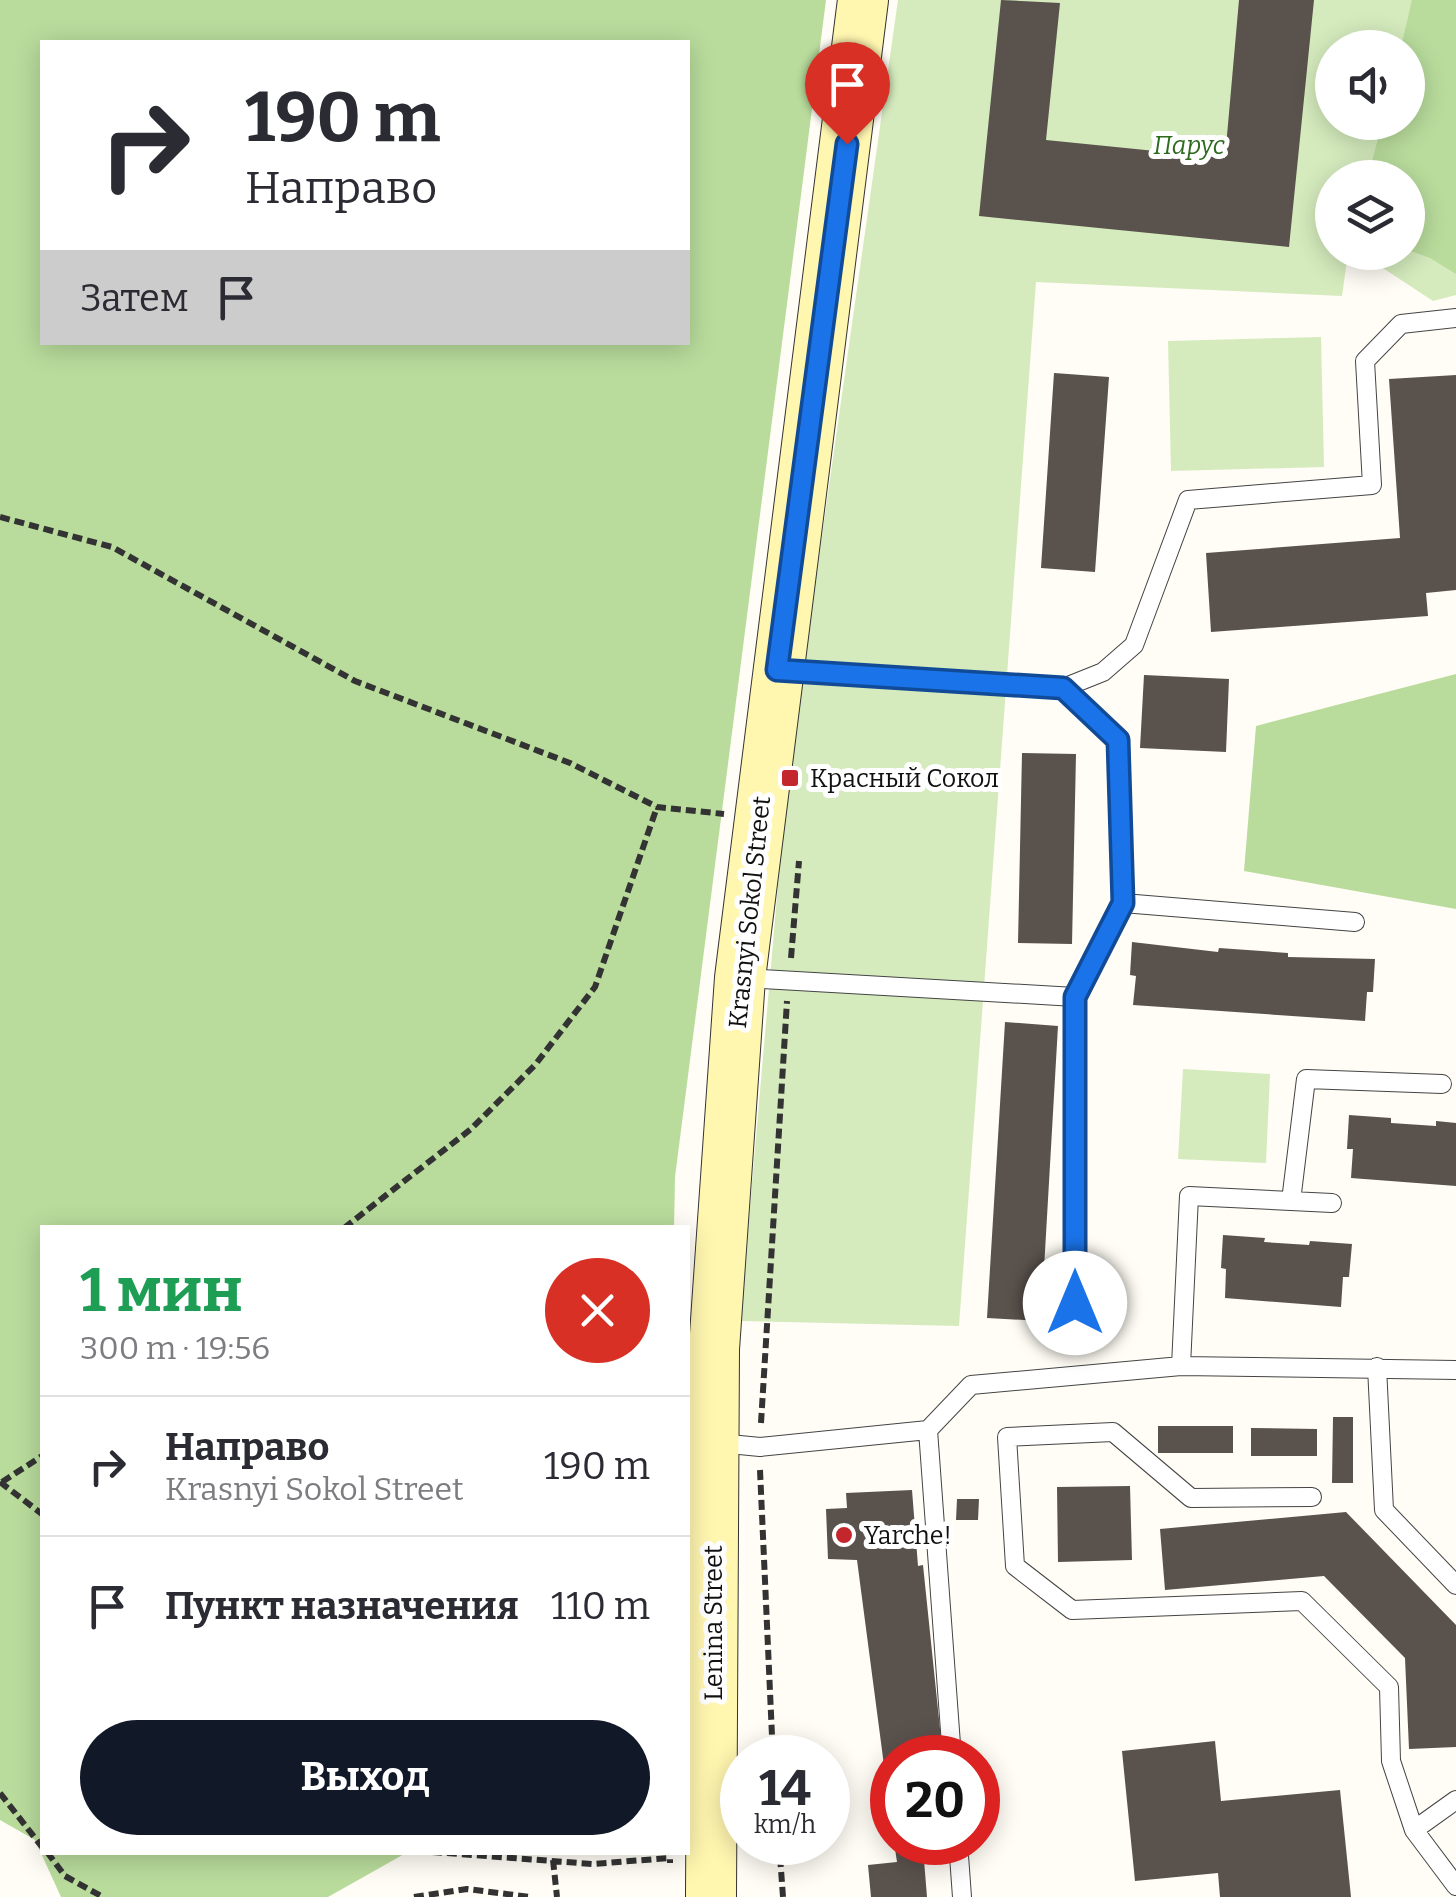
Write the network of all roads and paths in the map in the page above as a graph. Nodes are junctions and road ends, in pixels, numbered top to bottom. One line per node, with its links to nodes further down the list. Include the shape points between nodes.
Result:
1 (863, 0): 4 (street, Krasnyi Sokol Street)
2 (1456, 318): 5 (lane, via 1402,324 1364,361 1372,485 1188,500 1134,645 1104,672)
3 (0, 516): 6 (path, via 112,547 355,681 570,763)
4 (777, 670): 5 (lane); 7 (street, Krasnyi Sokol Street)
5 (1063, 688): 9 (lane, via 1118,740)
6 (657, 807): 7 (path); 17 (path, via 595,987 535,1065 471,1130)
7 (760, 817): 11 (street, Krasnyi Sokol Street)
8 (801, 846): 12 (path)
9 (1123, 903): 10 (lane); 13 (lane)
10 (1355, 922)
11 (740, 978): 12 (lane); 19 (street, Krasnyi Sokol Street)
12 (788, 981): 13 (lane); 24 (path)
13 (1075, 997): 18 (lane)
14 (1442, 1084): 15 (lane, via 1306,1079)
15 (1292, 1201): 16 (lane); 20 (lane, via 1190,1196)
16 (1332, 1203)
17 (348, 1225)
18 (1075, 1303)
19 (714, 1349): 24 (street, Lenina Street)
20 (1180, 1366): 21 (lane); 23 (lane, via 971,1385)
21 (1378, 1367): 22 (lane); 29 (lane, via 1384,1510)
22 (1456, 1370)
23 (928, 1430): 24 (lane); 31 (lane)
24 (737, 1445): 30 (path); 42 (street, Lenina Street)
25 (40, 1457): 26 (path)
26 (0, 1483): 28 (path)
27 (1312, 1496): 34 (lane, via 1191,1498 1113,1432 1007,1437 1015,1566 1072,1610 1302,1601 1388,1687 1391,1761)
28 (40, 1513)
29 (1456, 1585)
30 (770, 1735)
31 (950, 1735)
32 (0, 1794): 35 (path)
33 (1456, 1800): 34 (lane)
34 (1414, 1830): 41 (lane)
35 (40, 1845)
36 (48, 1855): 43 (path, via 65,1876)
37 (477, 1855): 38 (path)
38 (553, 1860): 42 (path, via 670,1858); 46 (path)
39 (781, 1865): 47 (path)
40 (960, 1865): 48 (lane)
41 (1456, 1886)
42 (691, 1887)
43 (103, 1897)
44 (414, 1897): 45 (path, via 468,1889)
45 (530, 1897)
46 (557, 1897)
47 (783, 1897)
48 (962, 1897)

